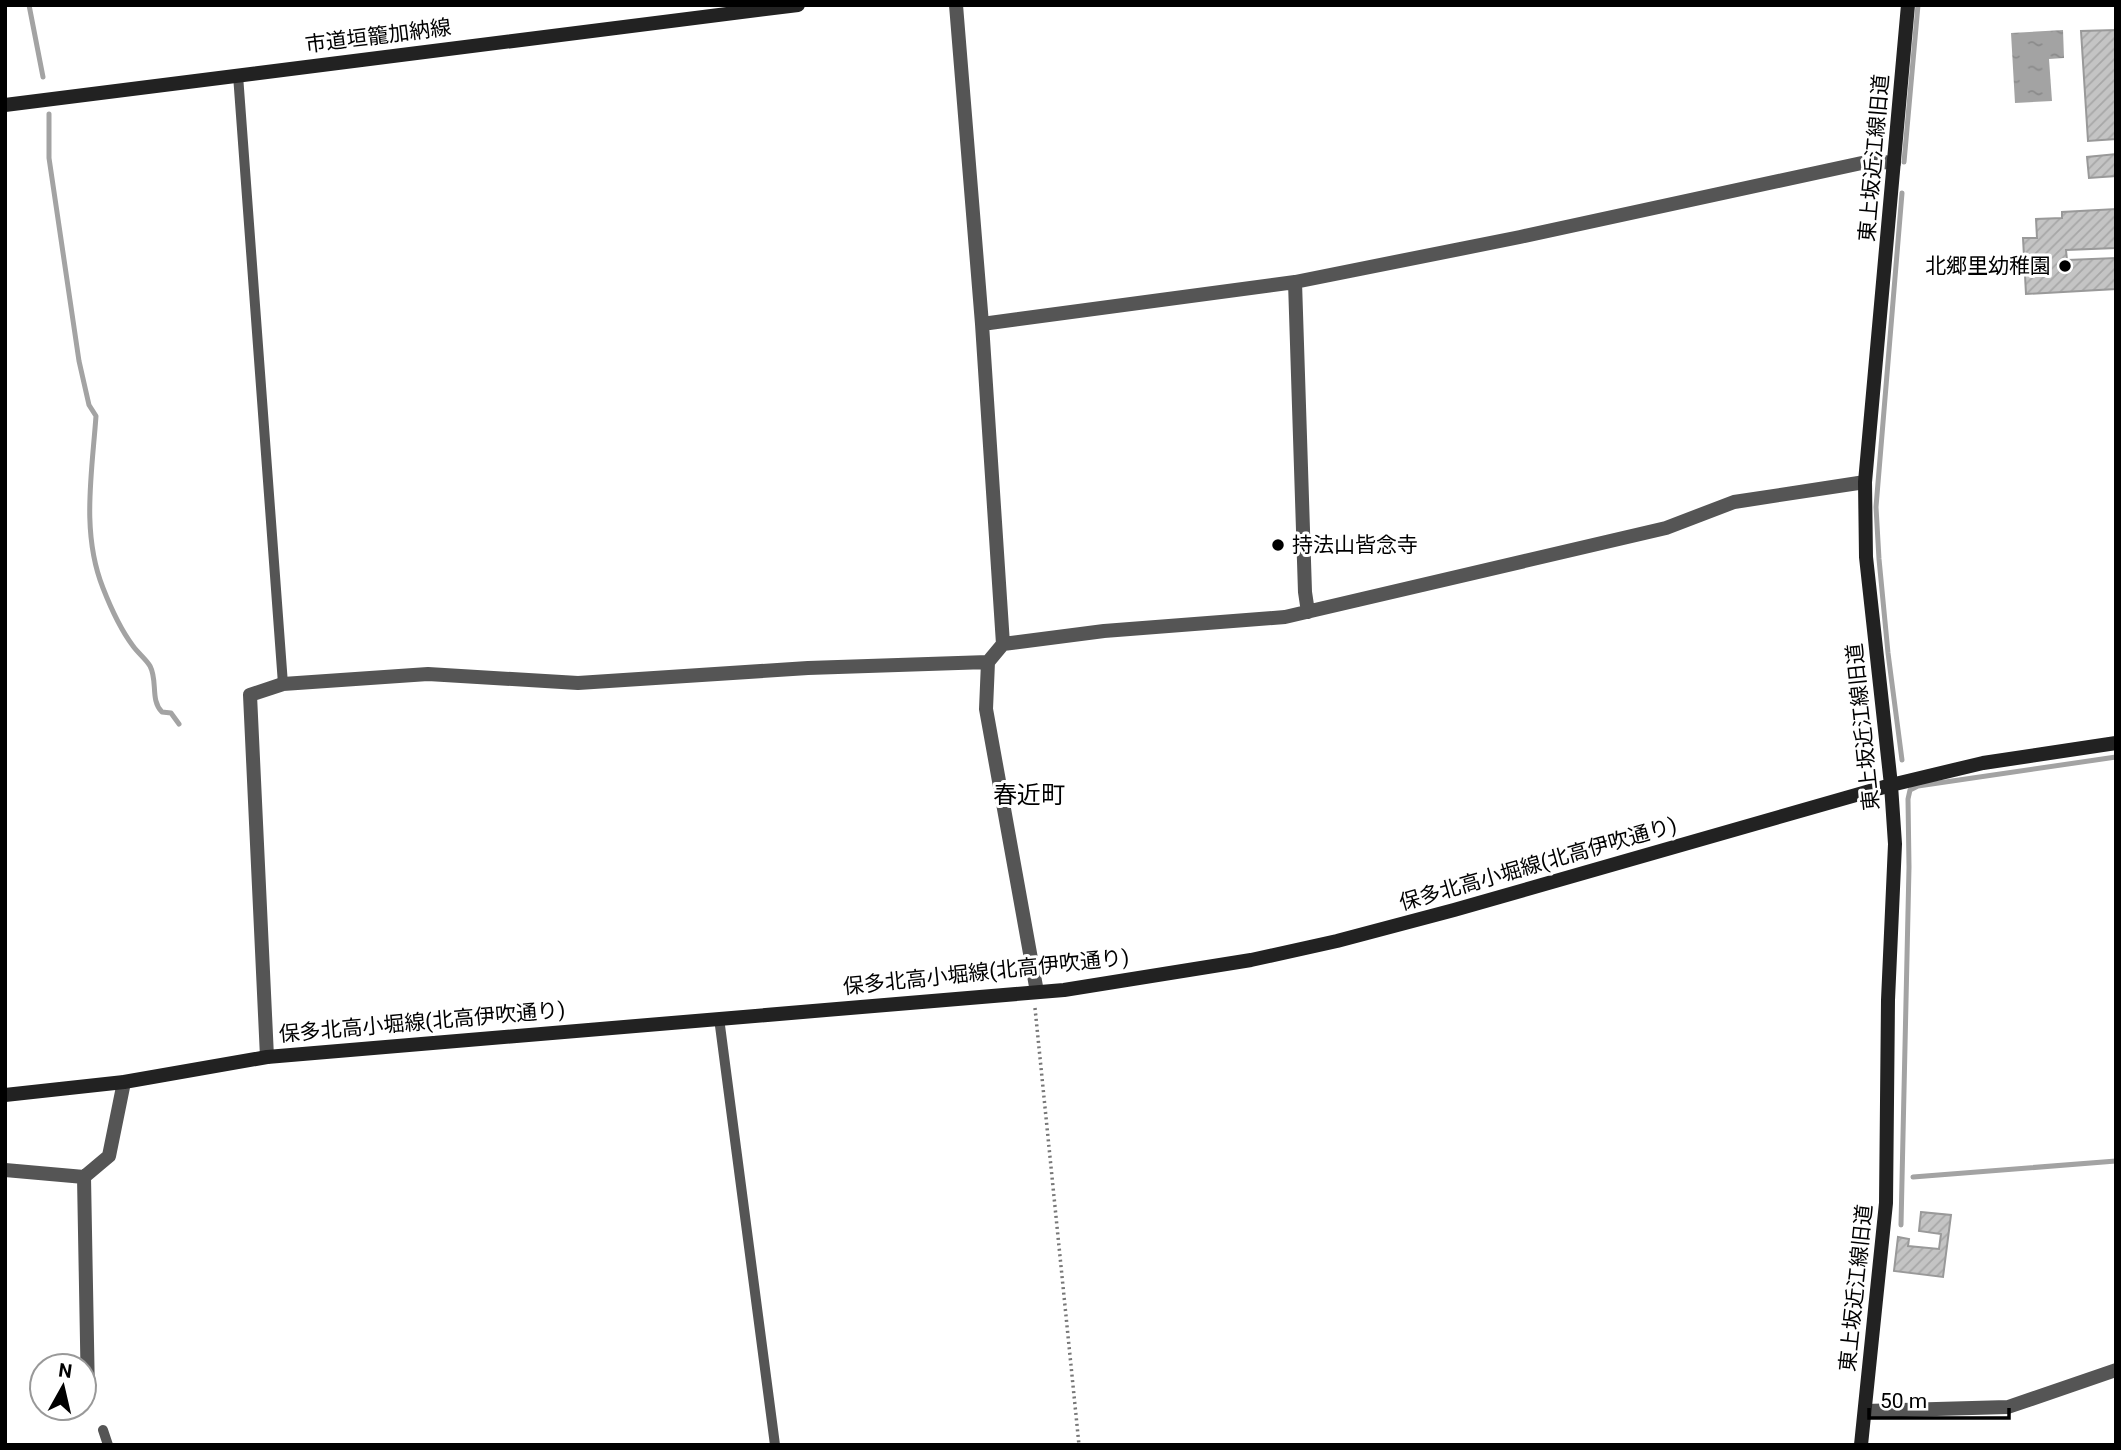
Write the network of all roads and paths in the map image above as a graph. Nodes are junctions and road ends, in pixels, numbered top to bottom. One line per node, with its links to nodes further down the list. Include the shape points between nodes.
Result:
1 (798, 5): 4 (street, 市道垣籠加納線)
2 (956, 5): 8 (street)
3 (1909, 5): 6 (street, 東上坂近江線旧道)
4 (238, 75): 5 (street, 市道垣籠加納線); 13 (lane)
5 (5, 105)
6 (1894, 163): 7 (street, via 1871,161); 9 (street, 東上坂近江線旧道)
7 (1295, 282): 8 (street); 10 (street)
8 (982, 324): 11 (street)
9 (1865, 482): 10 (street, via 1734,502 1666,528); 15 (street, 東上坂近江線旧道, via 1866,557)
10 (1308, 612): 11 (street)
11 (1003, 644): 12 (street)
12 (988, 662): 13 (street, via 578,683 428,674); 16 (street, via 986,709)
13 (283, 684): 18 (street, via 250,695)
14 (2116, 743): 15 (street, 保多北高小堀線(北高伊吹通り), via 1983,763)
15 (1891, 785): 16 (street, 保多北高小堀線(北高伊吹通り), via 1337,942 1251,960); 25 (street, 東上坂近江線旧道, via 1895,844 1886,1203)
16 (1037, 992): 17 (street, 保多北高小堀線(北高伊吹通り)); 29 (path, via 1034,1015)
17 (719, 1018): 18 (street, 保多北高小堀線(北高伊吹通り)); 28 (lane)
18 (267, 1057): 19 (street, 保多北高小堀線(北高伊吹通り))
19 (124, 1082): 20 (street, 保多北高小堀線(北高伊吹通り)); 22 (street, via 109,1156)
20 (5, 1095)
21 (5, 1170): 22 (street)
22 (84, 1177): 23 (street)
23 (87, 1352)
24 (2116, 1370): 25 (street, via 2008,1407)
25 (1865, 1411): 30 (street, 東上坂近江線旧道)
26 (103, 1430): 27 (lane)
27 (108, 1445)
28 (775, 1445)
29 (1079, 1445)
30 (1861, 1445)

